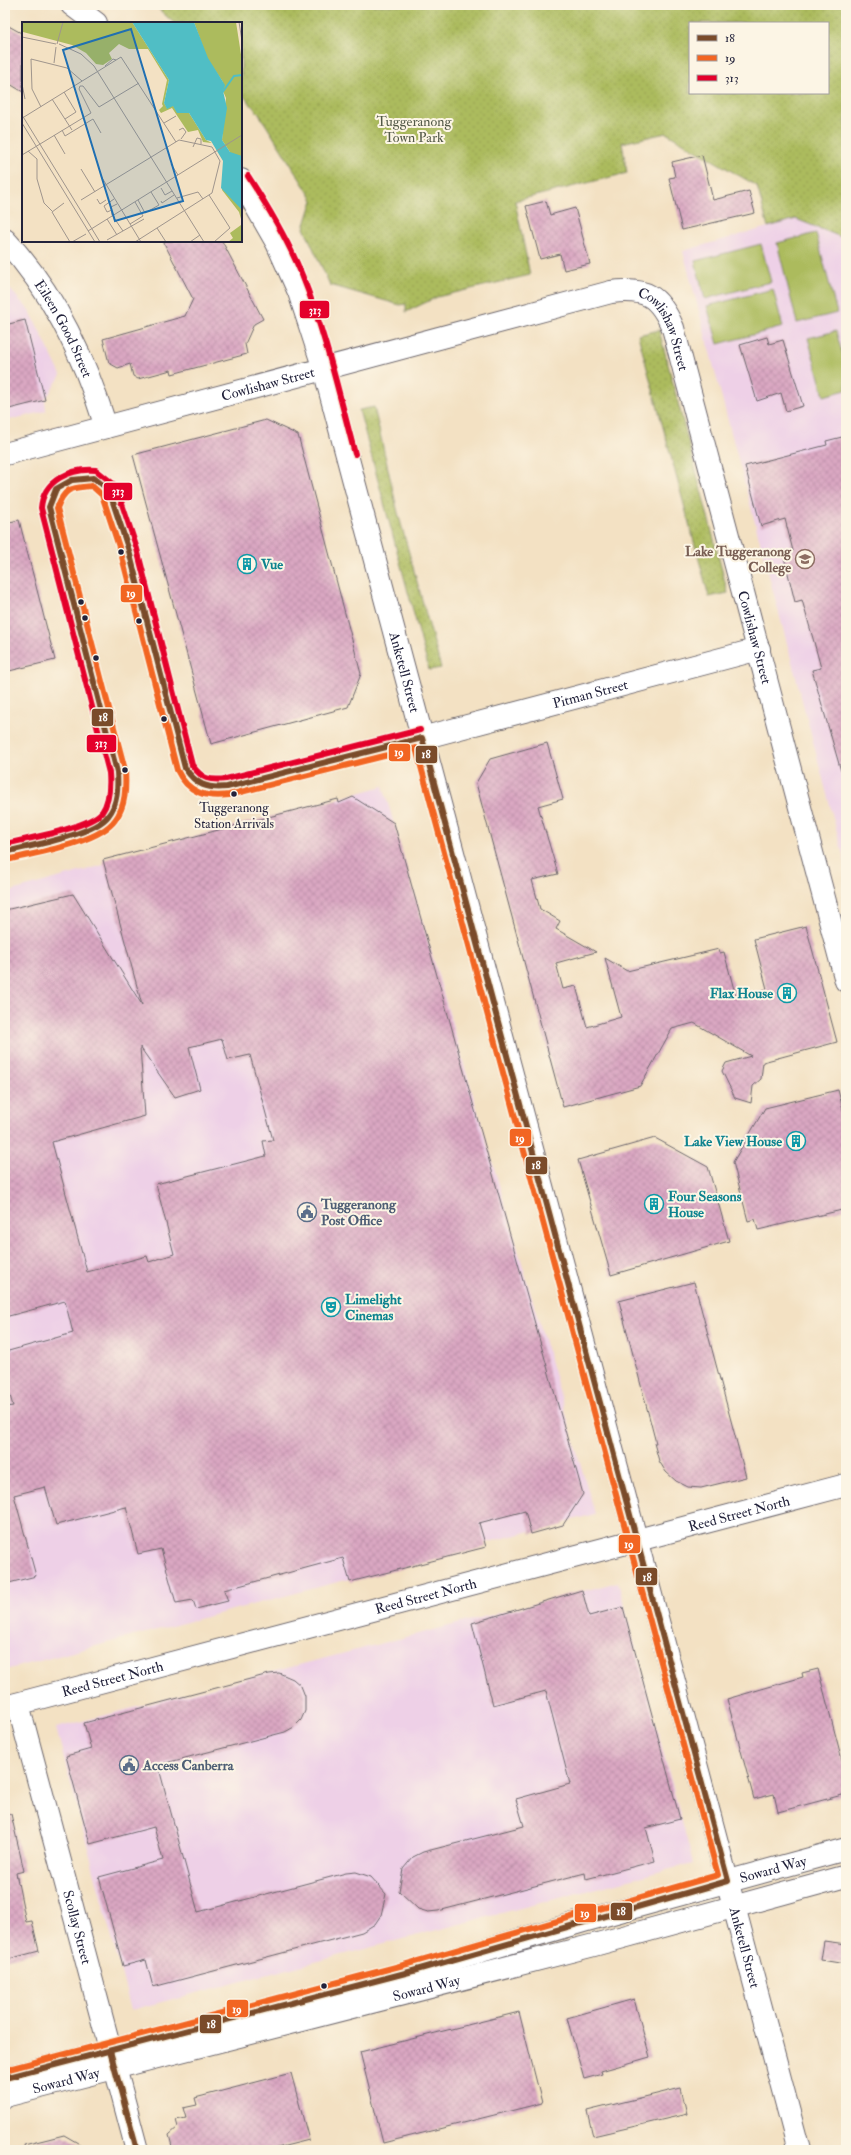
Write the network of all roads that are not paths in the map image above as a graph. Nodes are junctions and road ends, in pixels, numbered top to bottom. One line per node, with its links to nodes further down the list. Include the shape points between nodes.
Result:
1 (72, 5): 2 (street)
2 (95, 22)
3 (242, 182): 5 (street, Anketell Street, via 277,243 299,292)
4 (5, 240): 6 (street, Eileen Good Street, via 28,267 60,315 97,397)
5 (324, 369): 6 (street, Cowlishaw Street); 8 (street, Cowlishaw Street, via 611,292 629,290 656,299 666,310 673,328); 9 (street, Anketell Street)
6 (106, 427): 7 (street, Cowlishaw Street)
7 (5, 454)
8 (759, 649): 9 (street, Pitman Street); 10 (street, Cowlishaw Street)
9 (422, 738): 12 (street, Anketell Street)
10 (846, 981)
11 (846, 1485): 12 (street, Reed Street North)
12 (637, 1541): 13 (street, Reed Street North); 16 (street, Anketell Street)
13 (12, 1706): 18 (street, Scollay Street)
14 (846, 1848): 16 (street, Soward Way)
15 (846, 1876): 17 (street, Soward Way)
16 (728, 1881): 17 (street, Anketell Street); 18 (street, Soward Way)
17 (734, 1907): 18 (street, Soward Way, via 594,1945); 22 (street, Anketell Street)
18 (113, 2059): 19 (street, Soward Way); 20 (street, Soward Way); 21 (street, Scollay Street)
19 (5, 2078)
20 (5, 2096)
21 (137, 2150)
22 (799, 2150)

